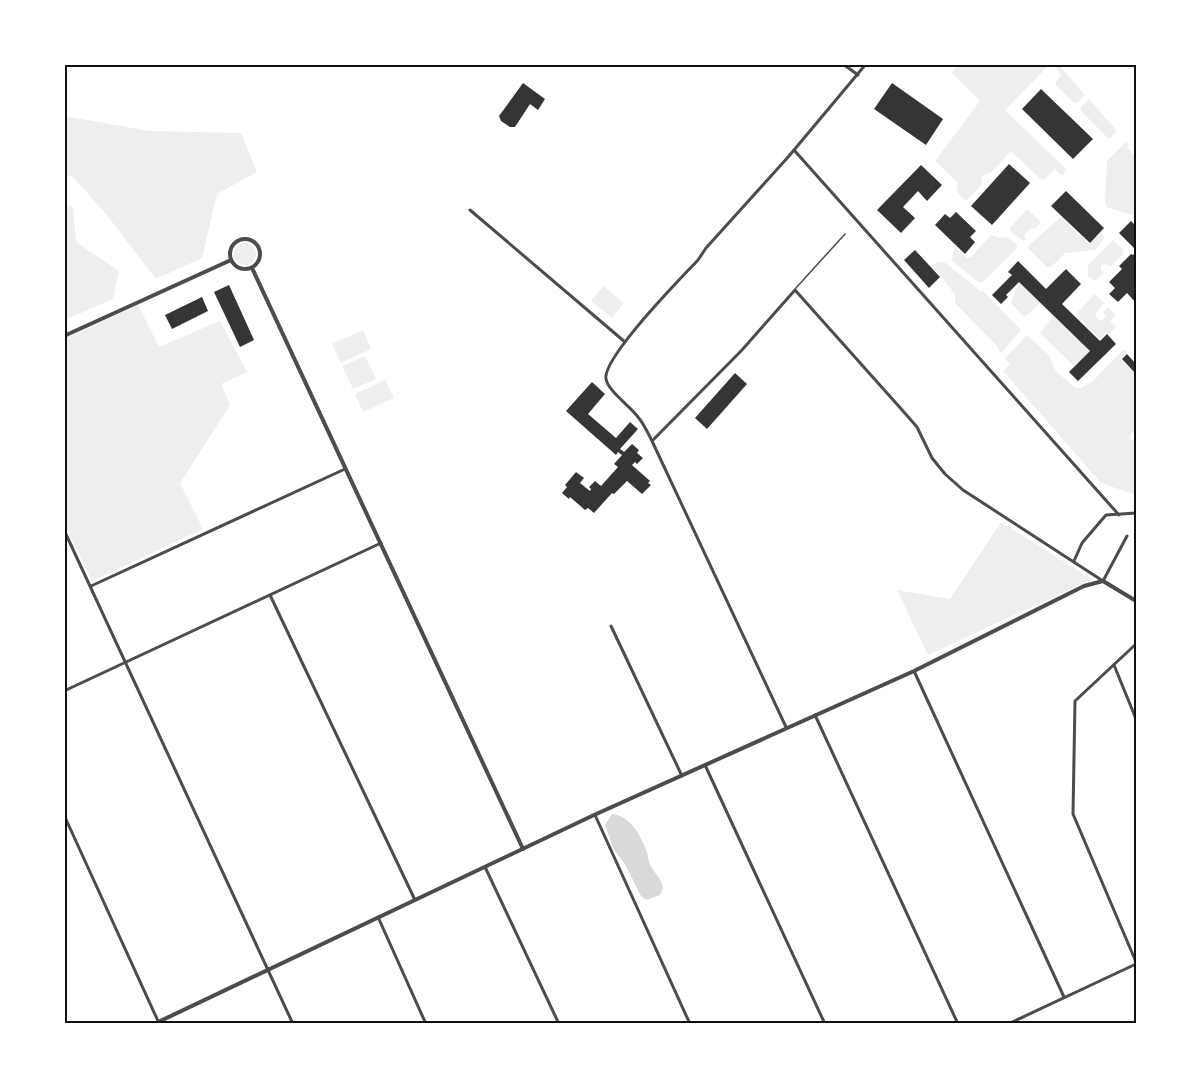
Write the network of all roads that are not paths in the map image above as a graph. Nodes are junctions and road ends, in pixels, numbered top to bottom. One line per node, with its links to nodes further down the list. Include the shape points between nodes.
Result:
1 (843, 64): 3 (street)
2 (866, 64): 3 (street)
3 (858, 75): 4 (street)
4 (794, 150): 11 (street); 15 (street)
5 (470, 210): 11 (street)
6 (845, 234): 9 (lane)
7 (231, 260): 8 (street, via 242,269); 8 (street, via 233,245 241,239 251,240 259,246 261,256); 10 (street)
8 (252, 268): 13 (street)
9 (795, 290): 12 (street); 19 (street, via 917,427 945,474 976,499)
10 (64, 336)
11 (625, 342): 12 (street, via 610,363 606,379 640,418)
12 (652, 441): 32 (street)
13 (346, 468): 18 (street); 21 (street)
14 (1137, 513): 15 (street)
15 (1119, 515): 19 (street, via 1106,515 1096,525)
16 (64, 530): 21 (street)
17 (1127, 536): 20 (street)
18 (381, 543): 22 (street); 37 (street)
19 (1074, 561): 20 (street)
20 (1103, 581): 23 (street); 28 (street, via 1084,586)
21 (91, 586): 26 (street)
22 (270, 595): 26 (street); 39 (street)
23 (1137, 601)
24 (611, 626): 34 (street)
25 (1137, 644): 27 (street)
26 (127, 662): 29 (street); 42 (street)
27 (1114, 665): 31 (street); 41 (street, via 1076,701 1073,814)
28 (914, 671): 30 (street); 43 (street)
29 (64, 691)
30 (815, 714): 32 (street); 50 (street)
31 (1137, 719)
32 (786, 727): 33 (street)
33 (705, 765): 34 (street); 49 (street)
34 (682, 776): 36 (street)
35 (64, 815): 44 (street)
36 (594, 815): 37 (street); 48 (street)
37 (523, 849): 38 (street)
38 (485, 867): 39 (street); 47 (street)
39 (415, 900): 40 (street)
40 (378, 917): 42 (street); 46 (street)
41 (1137, 963): 43 (street)
42 (267, 969): 44 (street); 45 (street)
43 (1064, 997): 51 (street)
44 (156, 1023)
45 (293, 1023)
46 (426, 1023)
47 (559, 1023)
48 (690, 1023)
49 (825, 1023)
50 (958, 1023)
51 (1008, 1023)

